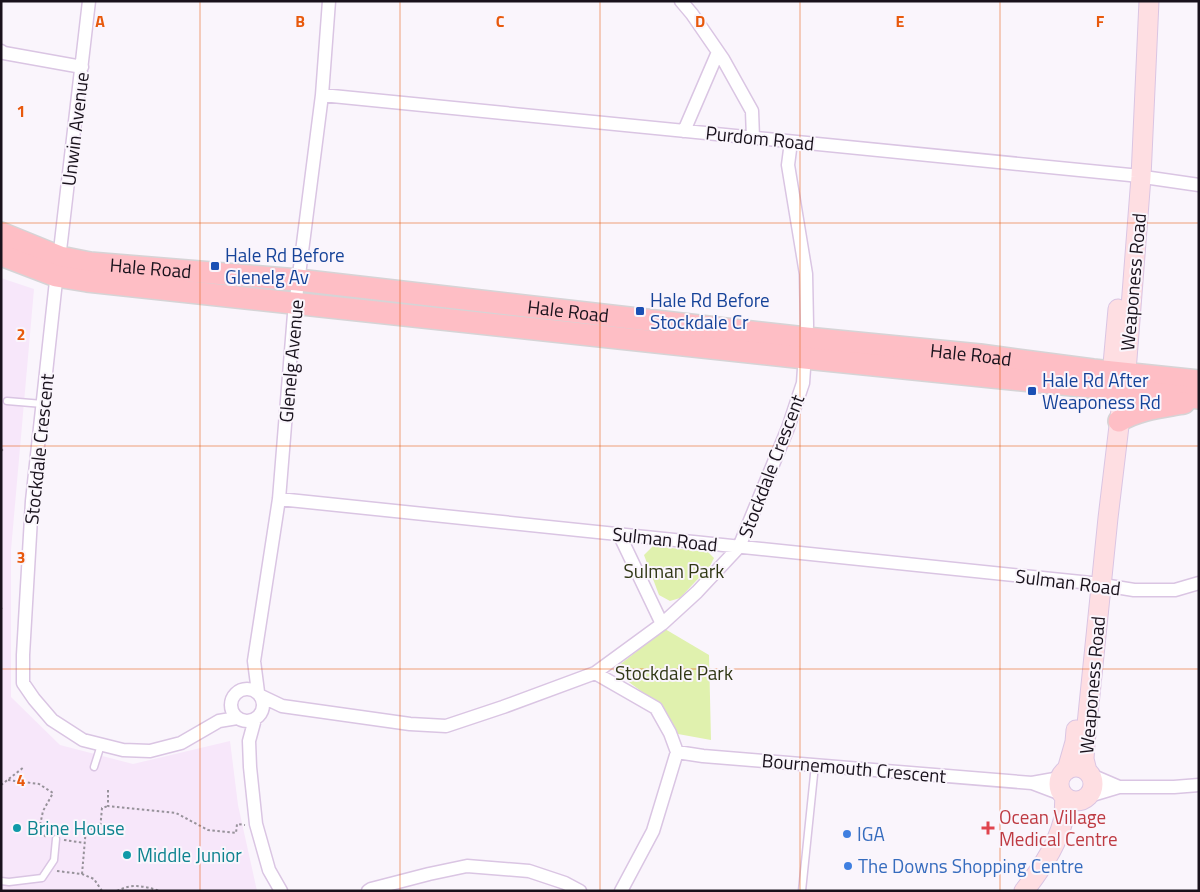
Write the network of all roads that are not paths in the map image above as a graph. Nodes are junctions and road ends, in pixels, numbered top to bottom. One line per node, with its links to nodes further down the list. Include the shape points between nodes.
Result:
1 (89, 1): 8 (street, Unwin Avenue)
2 (329, 1): 9 (street, Glenelg Avenue)
3 (682, 1): 7 (street)
4 (1138, 1): 13 (main road, Weaponess Road)
5 (1149, 1): 13 (main road, Weaponess Road)
6 (1, 51): 8 (street)
7 (718, 52): 10 (street); 11 (street, via 752,111)
8 (82, 68): 17 (street, Unwin Avenue)
9 (322, 94): 10 (street, Purdom Road); 18 (street, Glenelg Avenue)
10 (684, 131): 11 (street, Purdom Road)
11 (753, 138): 12 (street, Purdom Road)
12 (791, 142): 13 (street, Purdom Road); 20 (street, Stockdale Crescent, via 788,165 806,274)
13 (1136, 176): 14 (street, Purdom Road); 21 (main road, Weaponess Road)
14 (1199, 185)
15 (1, 233): 17 (main road, Hale Road)
16 (1, 255): 17 (main road, Hale Road)
17 (58, 266): 18 (main road, Hale Road, via 90,263); 19 (main road, Hale Road, via 87,281); 25 (street, Stockdale Crescent)
18 (298, 280): 19 (street, Glenelg Avenue); 20 (main road, Hale Road)
19 (295, 304): 20 (main road, Hale Road); 27 (street, Glenelg Avenue)
20 (806, 348): 21 (main road, Hale Road); 29 (street, Stockdale Crescent, via 803,383)
21 (1118, 381): 22 (main road, Hale Road); 23 (main road, Hale Road); 26 (main road, Weaponess Road); 30 (main road, Weaponess Road)
22 (1199, 381)
23 (1199, 399): 26 (main road, via 1139,412)
24 (8, 401): 25 (lane)
25 (43, 404): 43 (street, Stockdale Crescent, via 32,501 23,683 52,720 83,740)
26 (1120, 421): 30 (main road, Weaponess Road)
27 (279, 499): 28 (street, Sulman Road); 33 (street, Glenelg Avenue)
28 (619, 534): 29 (street, Sulman Road); 32 (street)
29 (740, 547): 30 (street, Sulman Road); 32 (street, Stockdale Crescent)
30 (1096, 583): 31 (street, Sulman Road, via 1134,590 1175,590); 47 (main road, Weaponess Road, via 1084,759); 48 (main road, Weaponess Road, via 1075,742)
31 (1199, 583)
32 (662, 624): 34 (street, Stockdale Crescent)
33 (254, 661): 35 (street, Glenelg Avenue); 36 (street, Glenelg Avenue)
34 (595, 673): 38 (street, Stockdale Crescent, via 446,726); 44 (street, via 656,708)
35 (240, 690): 36 (street, via 251,688); 37 (street, Glenelg Avenue, via 232,696)
36 (259, 694): 38 (street, Stockdale Crescent); 39 (street, Glenelg Avenue, via 264,704)
37 (230, 704): 40 (street, Glenelg Avenue); 41 (street, Stockdale Crescent)
38 (282, 706): 39 (street, Stockdale Crescent)
39 (259, 715): 40 (street, via 249,721); 42 (street, Glenelg Avenue)
40 (238, 719): 41 (street, Stockdale Crescent); 42 (street, Glenelg Avenue)
41 (219, 721): 43 (street, Stockdale Crescent, via 181,743 150,751 123,750)
42 (249, 741): 54 (street, Glenelg Avenue, via 256,824 269,870)
43 (101, 744): 46 (lane)
44 (677, 752): 45 (street, Bournemouth Crescent); 57 (street, via 653,831)
45 (815, 765): 48 (street, Bournemouth Crescent); 58 (lane)
46 (94, 767)
47 (1089, 773): 48 (main road, via 1072,767); 50 (street); 51 (main road, via 1094,786)
48 (1063, 785): 51 (main road, via 1074,802); 59 (main road, Weaponess Road, via 1064,819 1060,833)
49 (1199, 785): 50 (street)
50 (1119, 787): 51 (street)
51 (1087, 798): 60 (main road, via 1058,859)
52 (56, 839): 53 (lane, via 54,860 42,878)
53 (1, 881)
54 (281, 891)
55 (368, 891): 56 (street, via 467,866 529,871)
56 (580, 891)
57 (621, 891)
58 (802, 891)
59 (1024, 891)
60 (1037, 891)

